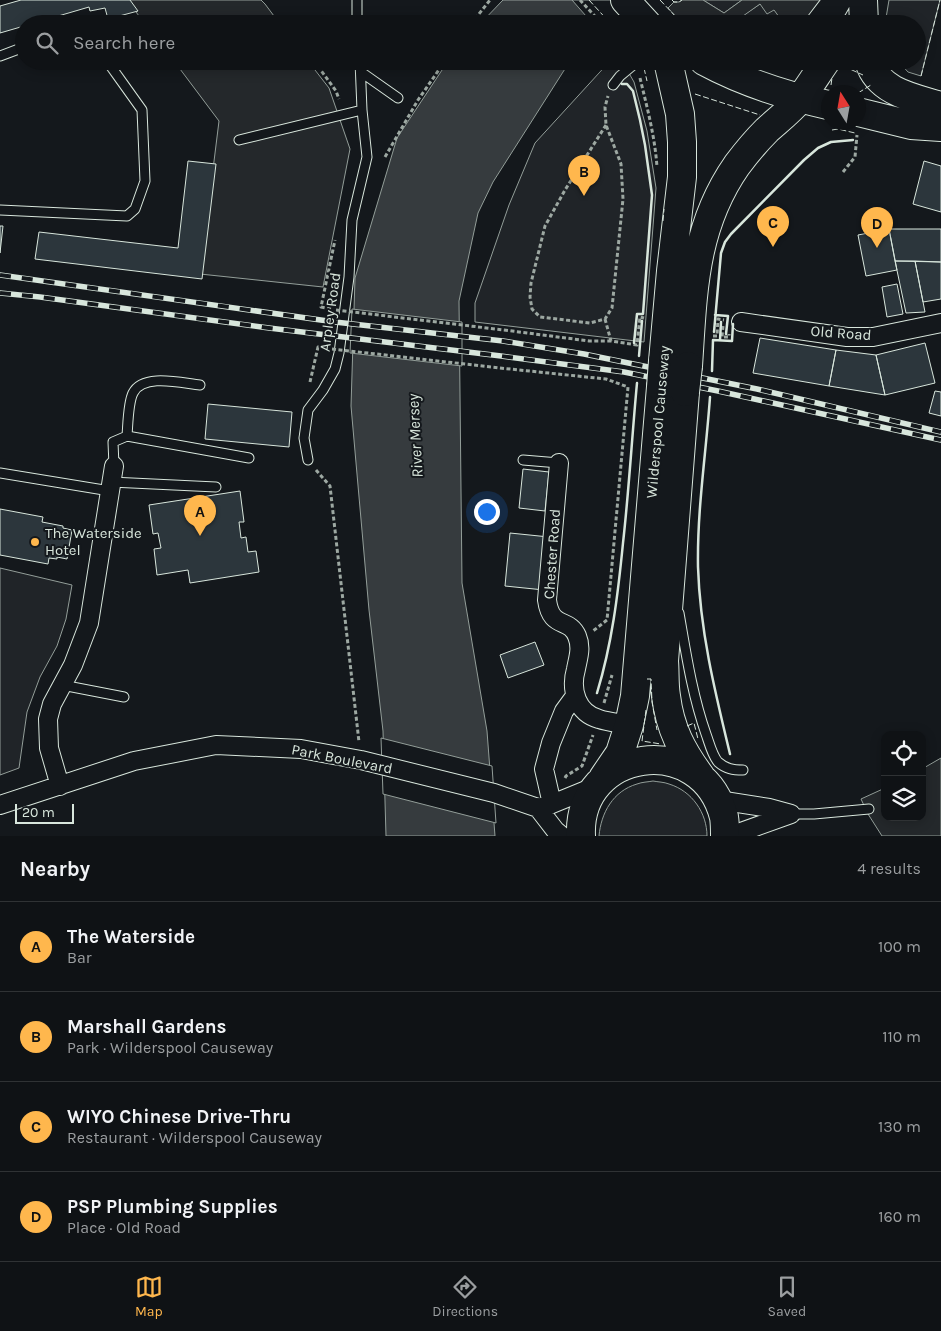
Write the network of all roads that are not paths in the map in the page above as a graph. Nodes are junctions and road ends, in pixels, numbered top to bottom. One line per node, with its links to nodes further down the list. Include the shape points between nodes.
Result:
1 (357, 0): 6 (lane)
2 (625, 0): 7 (highway)
3 (837, 0): 8 (highway)
4 (851, 0): 9 (highway)
5 (863, 0): 10 (highway)
6 (357, 15)
7 (639, 15)
8 (827, 15)
9 (848, 15)
10 (864, 15)
11 (15, 51): 12 (lane)
12 (0, 56)
13 (113, 70): 29 (lane, via 142,110 145,181 135,209 127,216)
14 (627, 70): 20 (lane)
15 (670, 70): 32 (highway, Wilderspool Causeway, via 680,114 682,142 682,177 671,271)
16 (724, 70): 22 (highway)
17 (820, 70): 22 (highway, Wilderspool Causeway)
18 (873, 70): 24 (highway, via 884,84 903,95)
19 (360, 72): 21 (lane); 25 (lane, Arpley Road)
20 (613, 85)
21 (398, 98)
22 (800, 99): 23 (highway); 32 (highway, Wilderspool Causeway, via 766,131 742,160 724,186 712,212 702,239)
23 (821, 104)
24 (941, 106)
25 (362, 110): 28 (lane); 36 (lane, Arpley Road, via 366,157 352,220 349,277 339,354 335,369 308,410 304,438)
26 (866, 114): 27 (highway, via 911,125)
27 (941, 127)
28 (239, 140)
29 (0, 210)
30 (741, 322): 31 (street, Old Road, via 847,337 873,337)
31 (941, 323)
32 (674, 377): 42 (highway, Wilderspool Causeway); 46 (highway, Wilderspool Causeway)
33 (200, 385): 34 (lane, via 153,380 138,386 130,402)
34 (127, 436): 35 (lane); 40 (lane, via 114,442)
35 (249, 458)
36 (308, 460)
37 (523, 460): 38 (lane, Chester Road)
38 (559, 463): 44 (street, Chester Road, via 547,600 553,617 570,627 580,642)
39 (0, 473): 40 (lane)
40 (112, 480): 41 (lane); 43 (street, via 89,623)
41 (216, 487)
42 (672, 570): 47 (lane, Wilderspool Causeway, via 690,675 706,736 717,761 725,767); 48 (highway, Wilderspool Causeway, via 664,661 666,696 675,734)
43 (62, 685): 45 (lane); 50 (street, via 48,720 49,748)
44 (575, 696): 46 (street, via 587,714); 53 (street, via 564,711 544,769)
45 (124, 698)
46 (629, 725): 49 (highway, Wilderspool Causeway, via 620,753)
47 (743, 770)
48 (701, 777): 49 (highway, via 683,766 641,760 621,766); 51 (highway, Wilderspool Causeway)
49 (600, 782): 53 (street); 57 (highway, Wilderspool Causeway, via 582,813)
50 (60, 786): 52 (street, Park Boulevard); 53 (street, Park Boulevard, via 134,761 216,745 301,749 362,760 518,802)
51 (718, 800): 55 (street); 58 (highway)
52 (0, 805)
53 (545, 806): 56 (street, via 555,830)
54 (869, 810): 55 (lane)
55 (791, 814): 59 (street)
56 (562, 836)
57 (581, 836)
58 (725, 836)
59 (730, 836)

